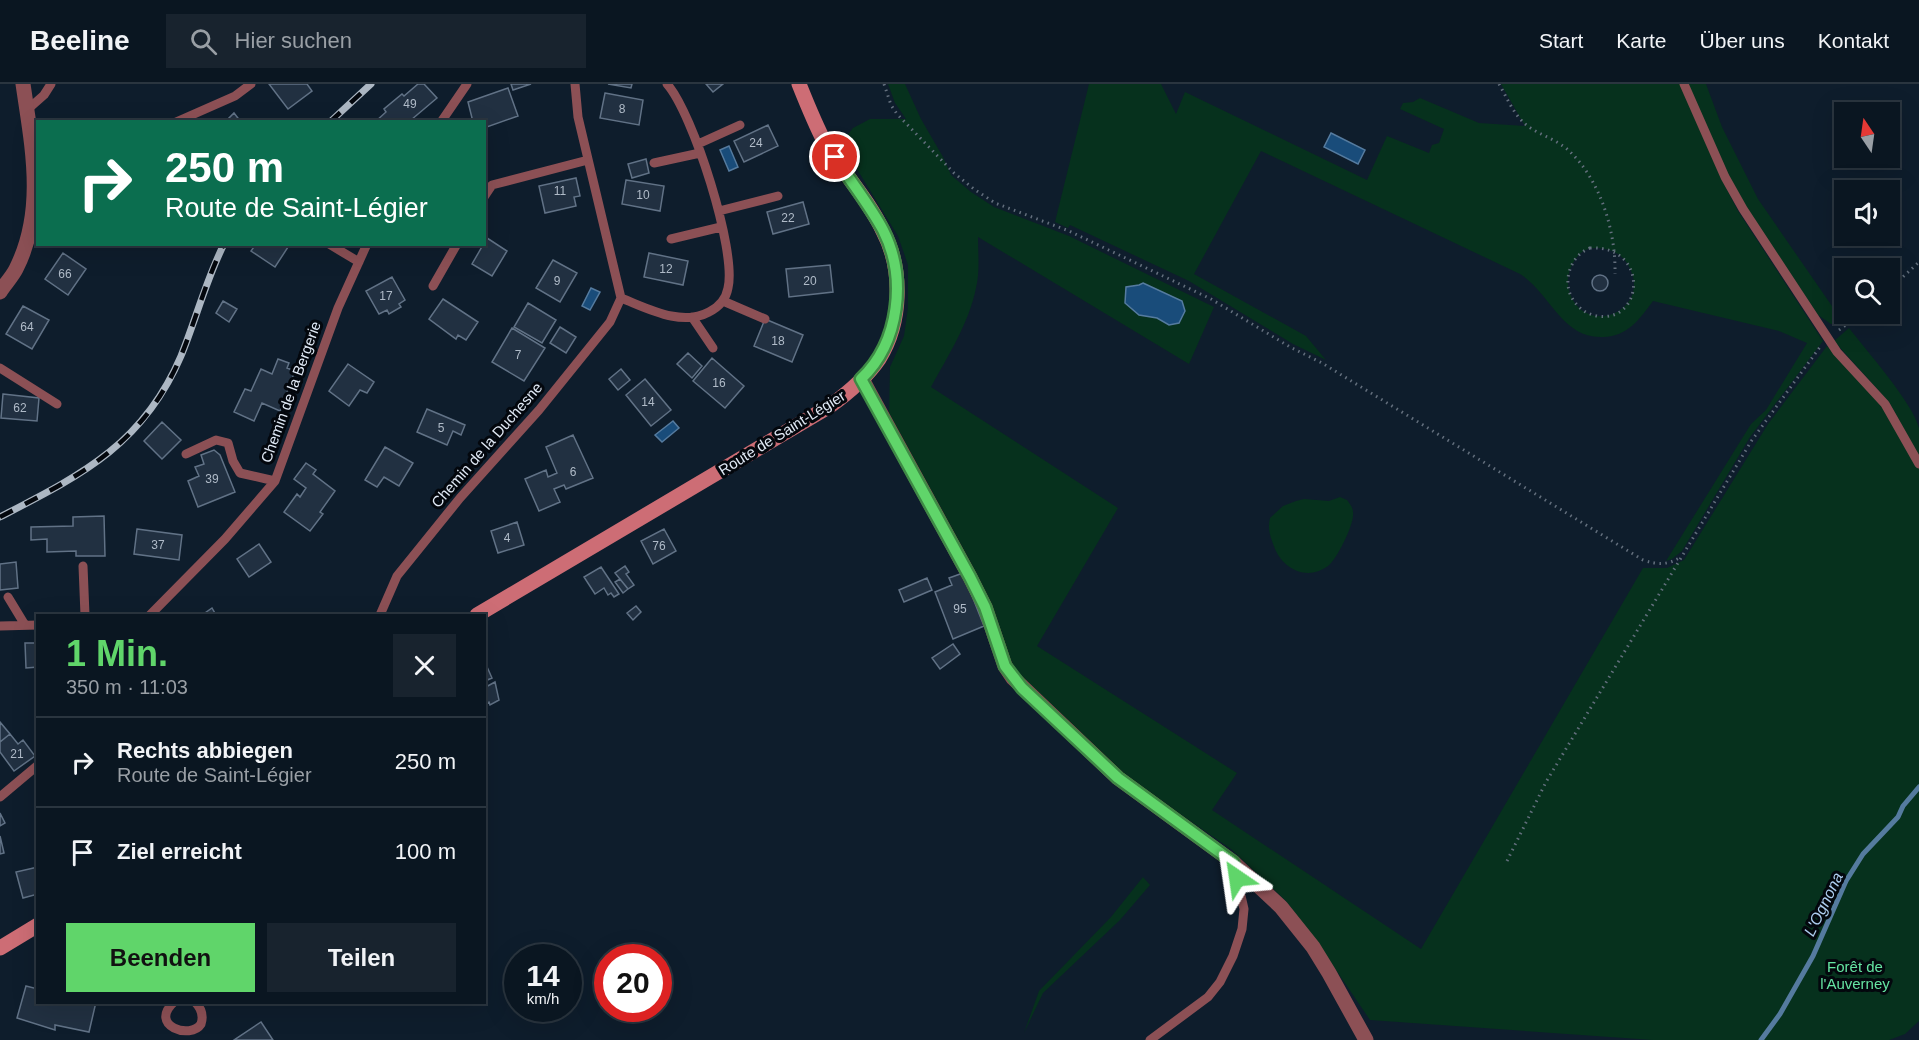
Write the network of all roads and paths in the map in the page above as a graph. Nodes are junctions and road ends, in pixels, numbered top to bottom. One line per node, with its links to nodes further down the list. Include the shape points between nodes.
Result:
1 (23, 84): 11 (street)
2 (51, 84): 11 (lane)
3 (251, 84): 12 (lane, via 235,96)
4 (467, 84): 13 (lane)
5 (575, 84): 16 (lane)
6 (667, 84): 15 (lane, via 675,93)
7 (799, 84): 42 (main road, Route de Saint-Légier, via 826,143 884,232 893,260 897,290 891,332 879,358)
8 (884, 84): 47 (path, via 897,114 954,173 995,203 1069,231 1211,298 1643,560 1661,564)
9 (1499, 84): 27 (path, via 1524,124 1553,138 1585,170 1601,201)
10 (1684, 84): 39 (lane, via 1743,209)
11 (27, 110): 18 (street)
12 (181, 120)
13 (442, 120)
14 (740, 125): 15 (lane)
15 (699, 148): 17 (lane); 21 (lane)
16 (588, 160): 19 (lane, via 492,185); 34 (lane)
17 (654, 163)
18 (36, 187): 33 (street, via 27,242)
19 (486, 194)
20 (778, 196): 21 (lane)
21 (720, 211): 22 (lane)
22 (721, 226): 23 (lane); 35 (lane, via 730,273)
23 (671, 239)
24 (332, 246): 28 (lane)
25 (367, 246): 28 (lane, Chemin de la Bergerie)
26 (456, 246): 32 (lane)
27 (1616, 252): 27 (path, via 1633,275 1631,300 1610,316 1586,312 1569,292 1572,264 1590,248); 30 (path)
28 (359, 262): 46 (lane, Chemin de la Bergerie)
29 (1919, 262): 31 (path)
30 (1615, 274)
31 (1900, 280)
32 (433, 286)
33 (0, 292)
34 (621, 298): 36 (lane, via 675,318); 52 (lane, Chemin de la Duchesne, via 610,322 397,576)
35 (723, 301): 36 (lane, via 708,313); 37 (lane)
36 (692, 317): 40 (lane)
37 (765, 319)
38 (1847, 324): 39 (path)
39 (1828, 338): 45 (lane, via 1885,404); 47 (path, via 1752,440)
40 (713, 348)
41 (0, 368): 43 (lane)
42 (861, 379): 53 (main road, Route de Saint-Légier, via 842,398 813,417); 60 (street, via 970,577 1013,678 1118,778)
43 (57, 404)
44 (186, 454): 46 (lane, via 216,440 228,443 240,473)
45 (1919, 464)
46 (275, 481): 51 (lane, Chemin de la Bergerie)
47 (1681, 557): 59 (path, via 1546,782)
48 (83, 566): 50 (lane)
49 (8, 597): 54 (lane)
50 (85, 614)
51 (151, 614)
52 (380, 614)
53 (479, 614)
54 (25, 625): 55 (lane); 56 (lane)
55 (36, 625)
56 (0, 626)
57 (36, 767): 58 (lane)
58 (0, 797)
59 (1507, 861)
60 (1233, 862): 66 (street, via 1294,921); 68 (lane, via 1244,909 1233,956 1208,997)
61 (36, 926): 62 (main road)
62 (0, 948)
63 (172, 1004): 65 (lane, via 165,1016)
64 (197, 1005): 65 (lane, via 202,1022 199,1029 192,1034)
65 (173, 1032): 67 (lane)
66 (1364, 1036)
67 (165, 1040)
68 (1150, 1040)

